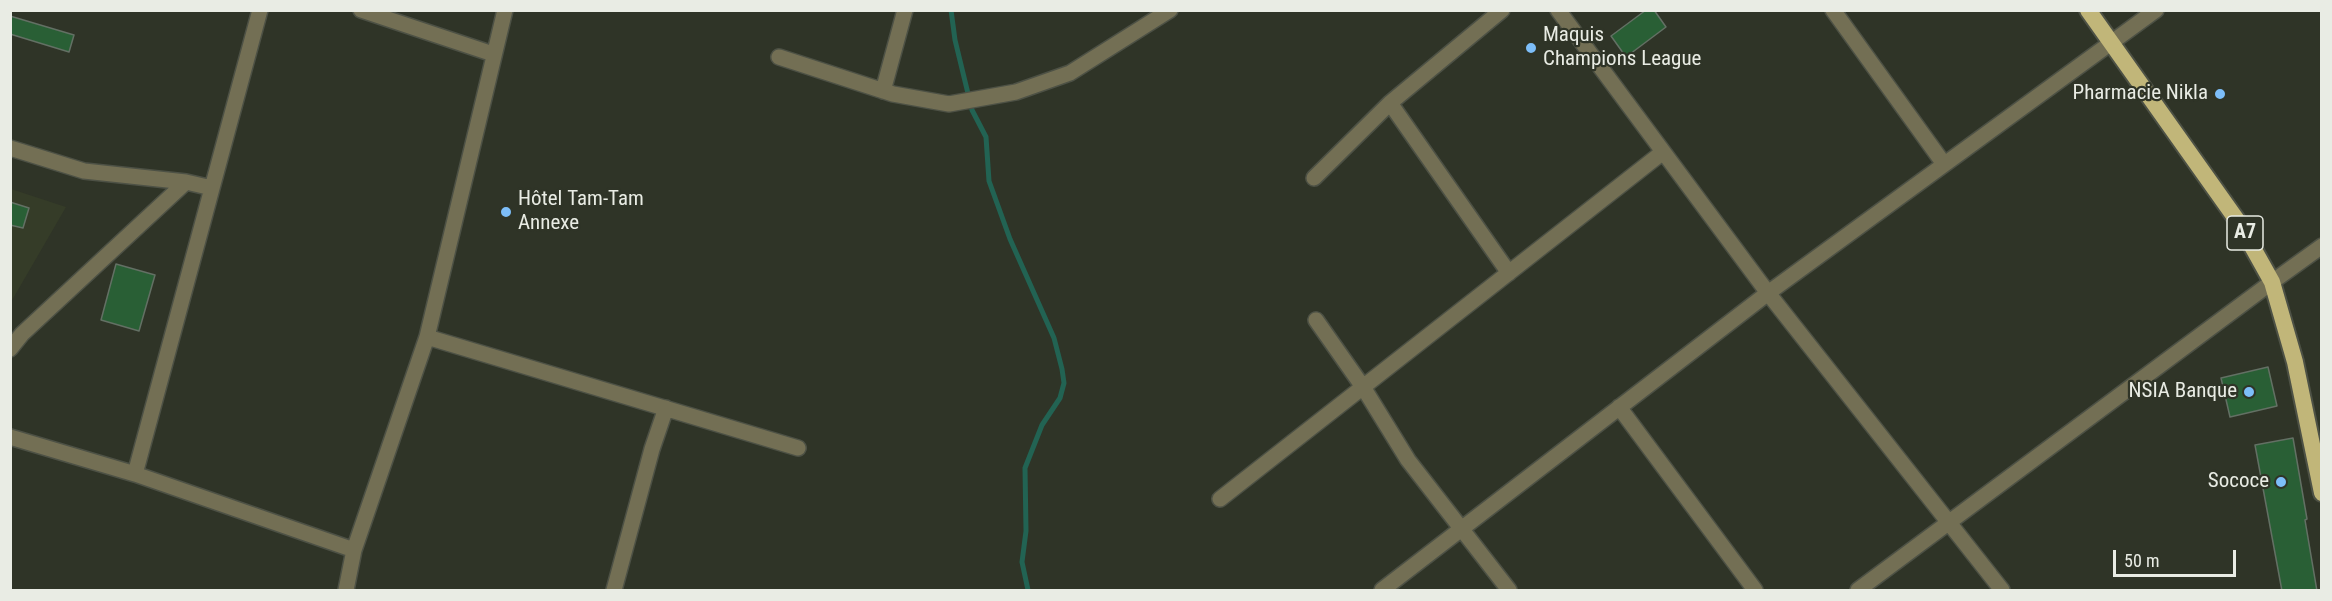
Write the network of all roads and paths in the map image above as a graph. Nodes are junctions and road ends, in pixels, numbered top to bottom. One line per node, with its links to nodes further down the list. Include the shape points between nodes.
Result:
1 (260, 10): 21 (street)
2 (361, 10): 12 (street)
3 (505, 10): 12 (street)
4 (905, 10): 14 (street)
5 (1170, 10): 14 (street, via 1070,73 1016,92 949,104)
6 (1502, 10): 15 (street)
7 (1558, 10): 17 (street)
8 (1833, 10): 18 (street)
9 (2088, 10): 11 (highway, A7)
10 (2156, 10): 11 (street)
11 (2113, 43): 18 (street); 24 (highway, A7, via 2239,223)
12 (493, 54): 27 (street)
13 (779, 57): 14 (street)
14 (883, 91)
15 (1390, 103): 19 (street); 23 (street)
16 (10, 148): 20 (street, via 84,171)
17 (1663, 152): 23 (street); 25 (street)
18 (1944, 164): 25 (street)
19 (1314, 178)
20 (186, 182): 21 (street); 28 (street)
21 (212, 189): 34 (street)
22 (2322, 246): 24 (street)
23 (1509, 273): 29 (street)
24 (2272, 282): 35 (highway, A7, via 2295,362); 37 (street)
25 (1768, 293): 30 (street); 37 (street)
26 (1316, 320): 29 (street)
27 (427, 337): 31 (street); 39 (street)
28 (10, 349)
29 (1363, 387): 36 (street); 38 (street, via 1408,460)
30 (1619, 407): 38 (street); 44 (street)
31 (666, 408): 33 (street); 41 (street)
32 (10, 437): 34 (street)
33 (798, 448)
34 (135, 474): 39 (street)
35 (2322, 493)
36 (1220, 500)
37 (1950, 523): 45 (street); 46 (street)
38 (1462, 528): 42 (street); 43 (street)
39 (354, 550): 40 (street)
40 (346, 591)
41 (614, 591)
42 (1382, 591)
43 (1509, 591)
44 (1755, 591)
45 (1858, 591)
46 (2002, 591)

